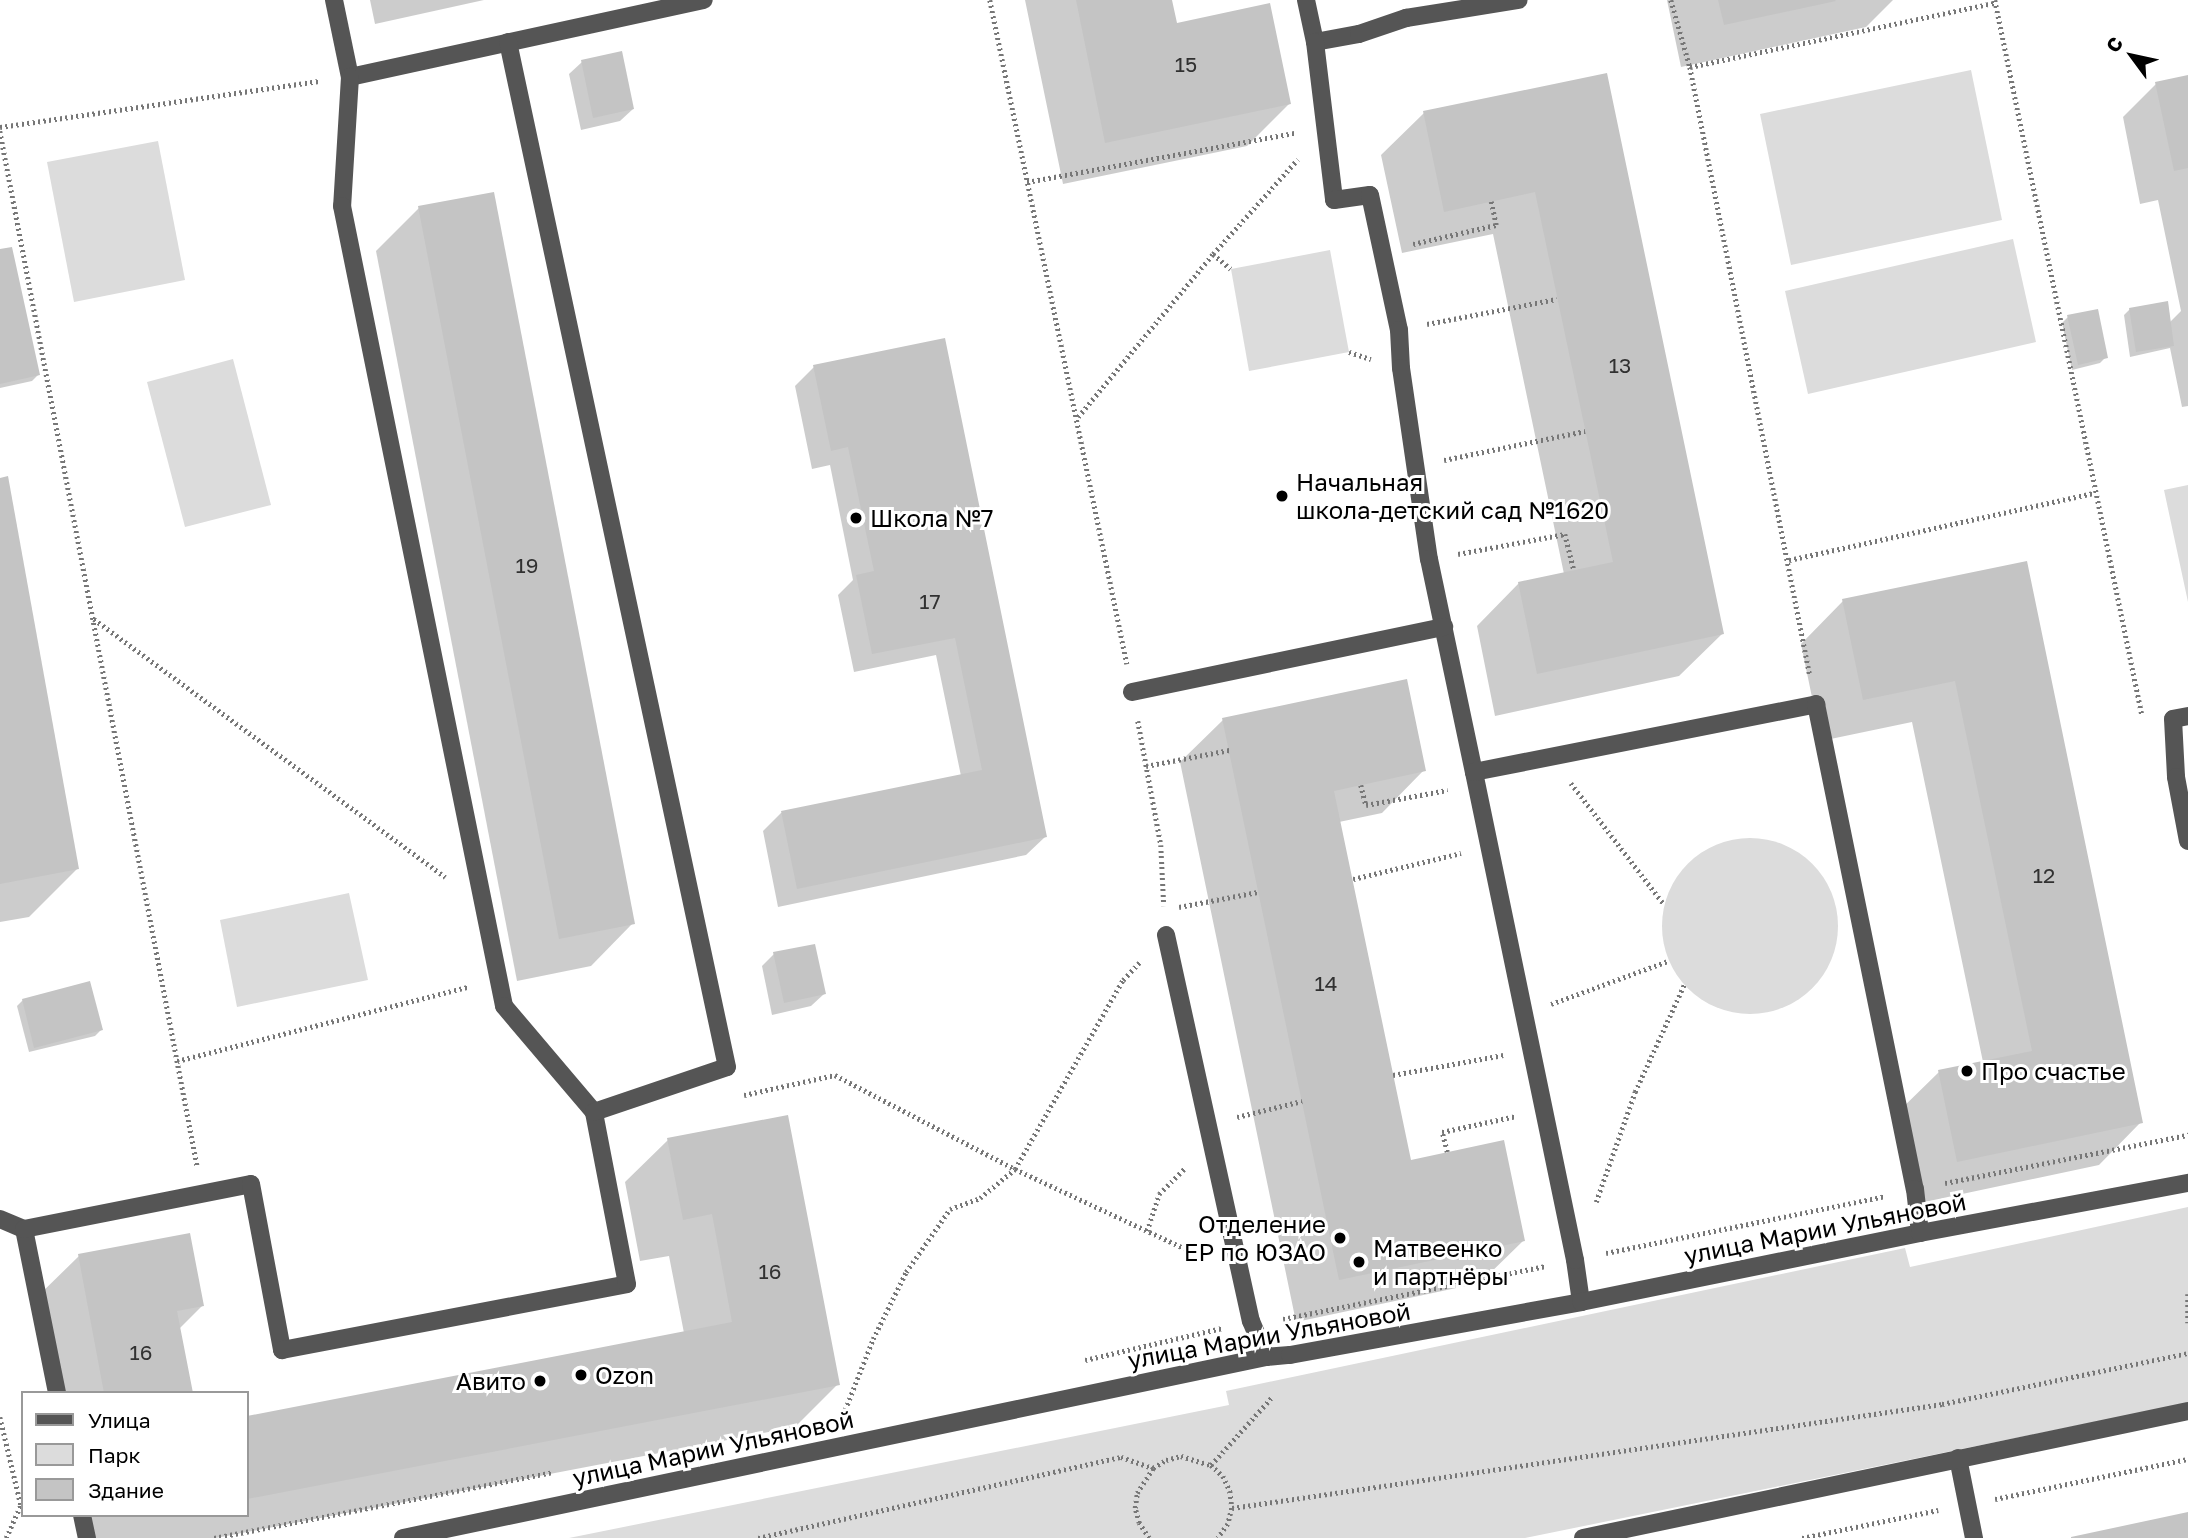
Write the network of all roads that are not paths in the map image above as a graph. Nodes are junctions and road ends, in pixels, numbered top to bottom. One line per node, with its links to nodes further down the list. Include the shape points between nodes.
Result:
1 (334, 0): 7 (street)
2 (704, 0): 5 (street)
3 (1306, 0): 6 (street)
4 (1519, 0): 6 (street, via 1406,18)
5 (508, 42): 7 (street); 14 (street, via 727,1067)
6 (1315, 42): 8 (street, via 1334,200 1370,195 1399,330 1429,559)
7 (350, 76): 14 (street, via 342,206 503,1006)
8 (1444, 627): 9 (street); 11 (street)
9 (1132, 692)
10 (2188, 716): 12 (street, via 2173,719 2176,777)
11 (1475, 778): 18 (street, via 1550,757 1816,705 1916,1189); 19 (street)
12 (2188, 841)
13 (1166, 935): 20 (street, via 1251,1321)
14 (594, 1112): 17 (street, via 627,1284 282,1350 251,1184)
15 (2188, 1183): 18 (street, улица Марии Ульяновой)
16 (0, 1219): 17 (street)
17 (24, 1228): 21 (street)
18 (1920, 1233): 19 (street, улица Марии Ульяновой)
19 (1581, 1302): 20 (street, улица Марии Ульяновой)
20 (1266, 1357): 27 (street, улица Марии Ульяновой)
21 (57, 1391)
22 (2188, 1411): 23 (street)
23 (1958, 1458): 25 (street); 28 (street)
24 (82, 1517): 26 (street)
25 (1591, 1537)
26 (87, 1538)
27 (403, 1538)
28 (1973, 1538)

